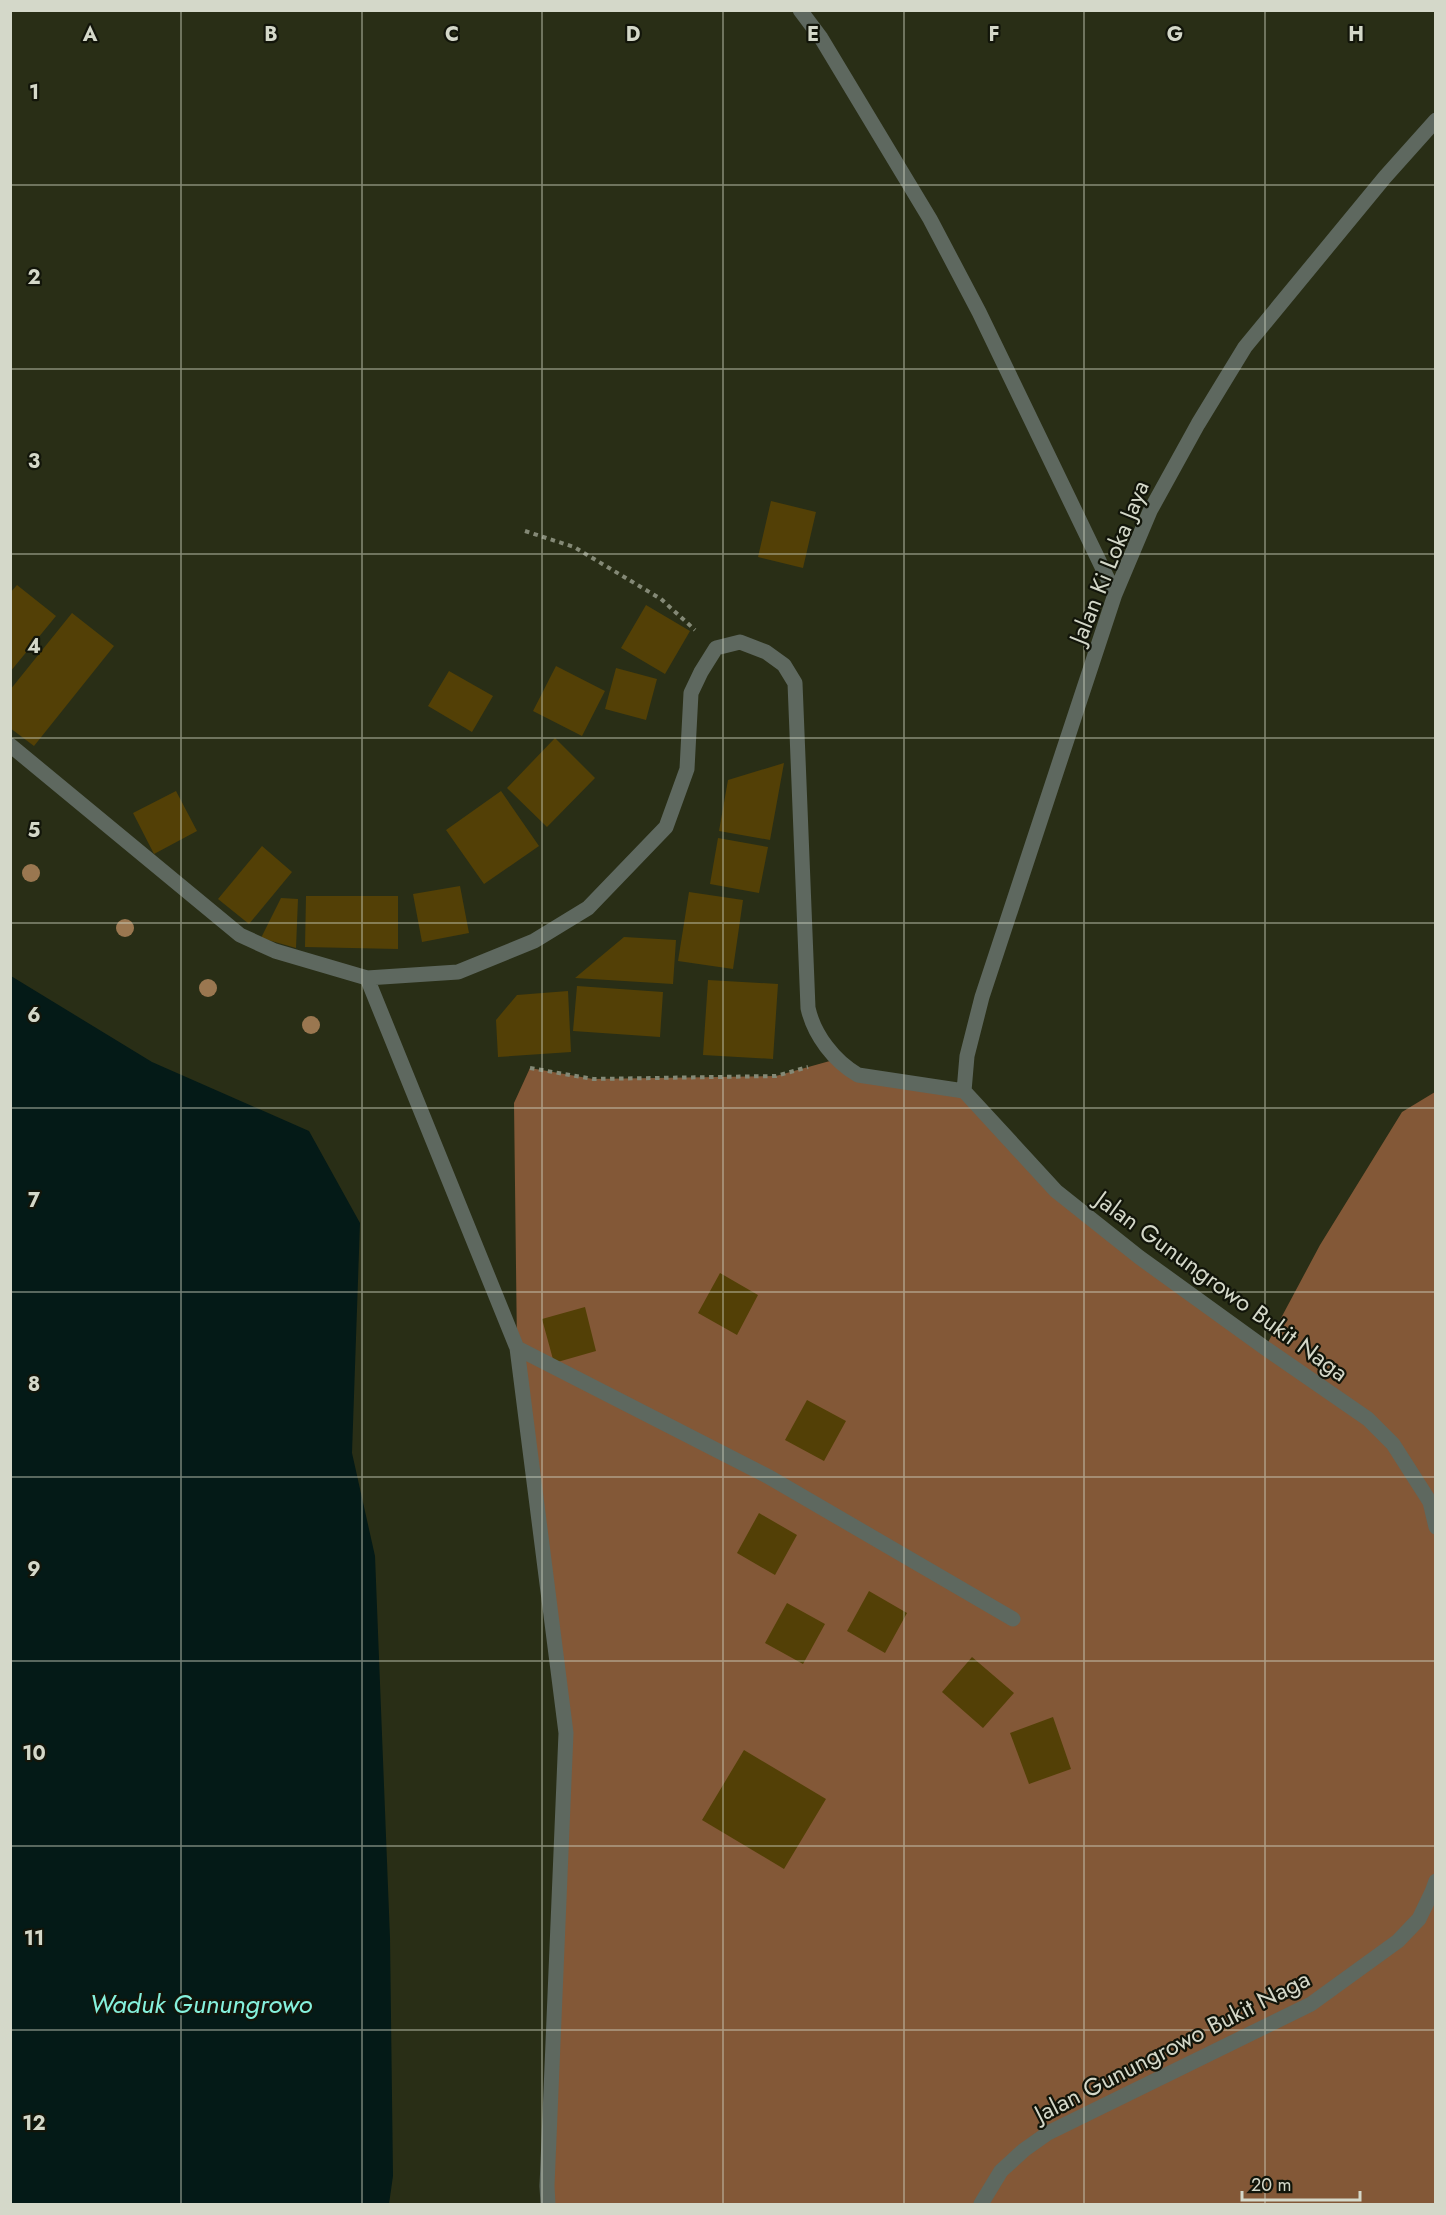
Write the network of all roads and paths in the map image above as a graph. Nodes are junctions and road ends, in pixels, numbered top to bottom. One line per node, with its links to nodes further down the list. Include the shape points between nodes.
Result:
1 (800, 10): 4 (street, via 821,38 930,219)
2 (1436, 120): 4 (street, Jalan Ki Loka Jaya, via 1245,347 1150,511)
3 (525, 531): 5 (path, via 574,547 661,599)
4 (1115, 594): 10 (street, Jalan Ki Loka Jaya, via 982,997 967,1056)
5 (716, 648): 7 (street, via 691,693 687,769 666,827 588,908 534,941 458,972); 8 (street, via 740,642 766,652 784,665 795,684 808,1008 811,1022)
6 (10, 745): 7 (street, via 240,935 275,951)
7 (368, 978): 11 (street)
8 (837, 1059): 9 (path, via 776,1076 592,1079); 10 (street, via 858,1075)
9 (530, 1068)
10 (964, 1092): 12 (street, Jalan Gunungrowo Bukit Naga, via 1056,1191 1148,1263 1368,1419 1393,1444 1430,1502)
11 (517, 1348): 13 (street, via 769,1478); 15 (street, via 567,1733)
12 (1436, 1527)
13 (1013, 1619)
14 (1436, 1881): 16 (street, Jalan Gunungrowo Bukit Naga, via 1419,1919 1398,1941 1321,1997 1048,2133 1001,2171)
15 (548, 2205)
16 (981, 2205)

